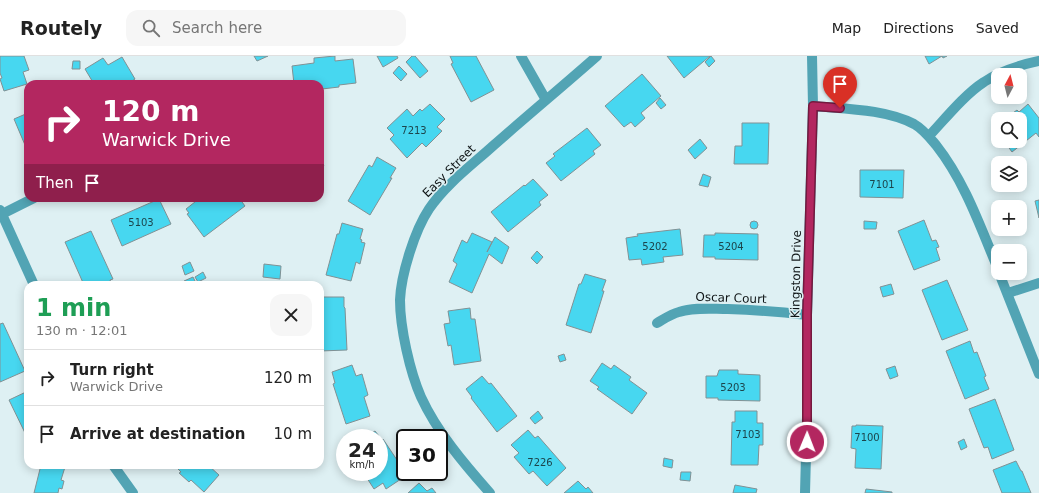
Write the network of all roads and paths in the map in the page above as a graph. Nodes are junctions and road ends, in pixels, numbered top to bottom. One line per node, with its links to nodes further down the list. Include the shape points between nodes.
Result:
1 (521, 56): 5 (street)
2 (597, 56): 5 (street, Easy Street)
3 (812, 56): 6 (street, Kingston Drive)
4 (1039, 61): 7 (street, via 1012,68 983,82)
5 (546, 100): 20 (street, Easy Street, via 452,182 430,208 414,239 400,299 404,337 421,397 456,452)
6 (813, 106): 7 (street, via 854,109 891,116 915,124); 15 (street, Kingston Drive)
7 (929, 136): 10 (street, via 959,180)
8 (25, 202): 9 (street)
9 (1, 212): 12 (street)
10 (991, 253)
11 (1002, 280): 14 (street)
12 (32, 281)
13 (1039, 283): 14 (street)
14 (1008, 293): 17 (street)
15 (807, 315): 16 (street, Oscar Court, via 706,308 678,312); 21 (street, Kingston Drive)
16 (657, 323)
17 (1039, 374)
18 (116, 469): 19 (street)
19 (134, 493)
20 (490, 493)
21 (805, 493)

